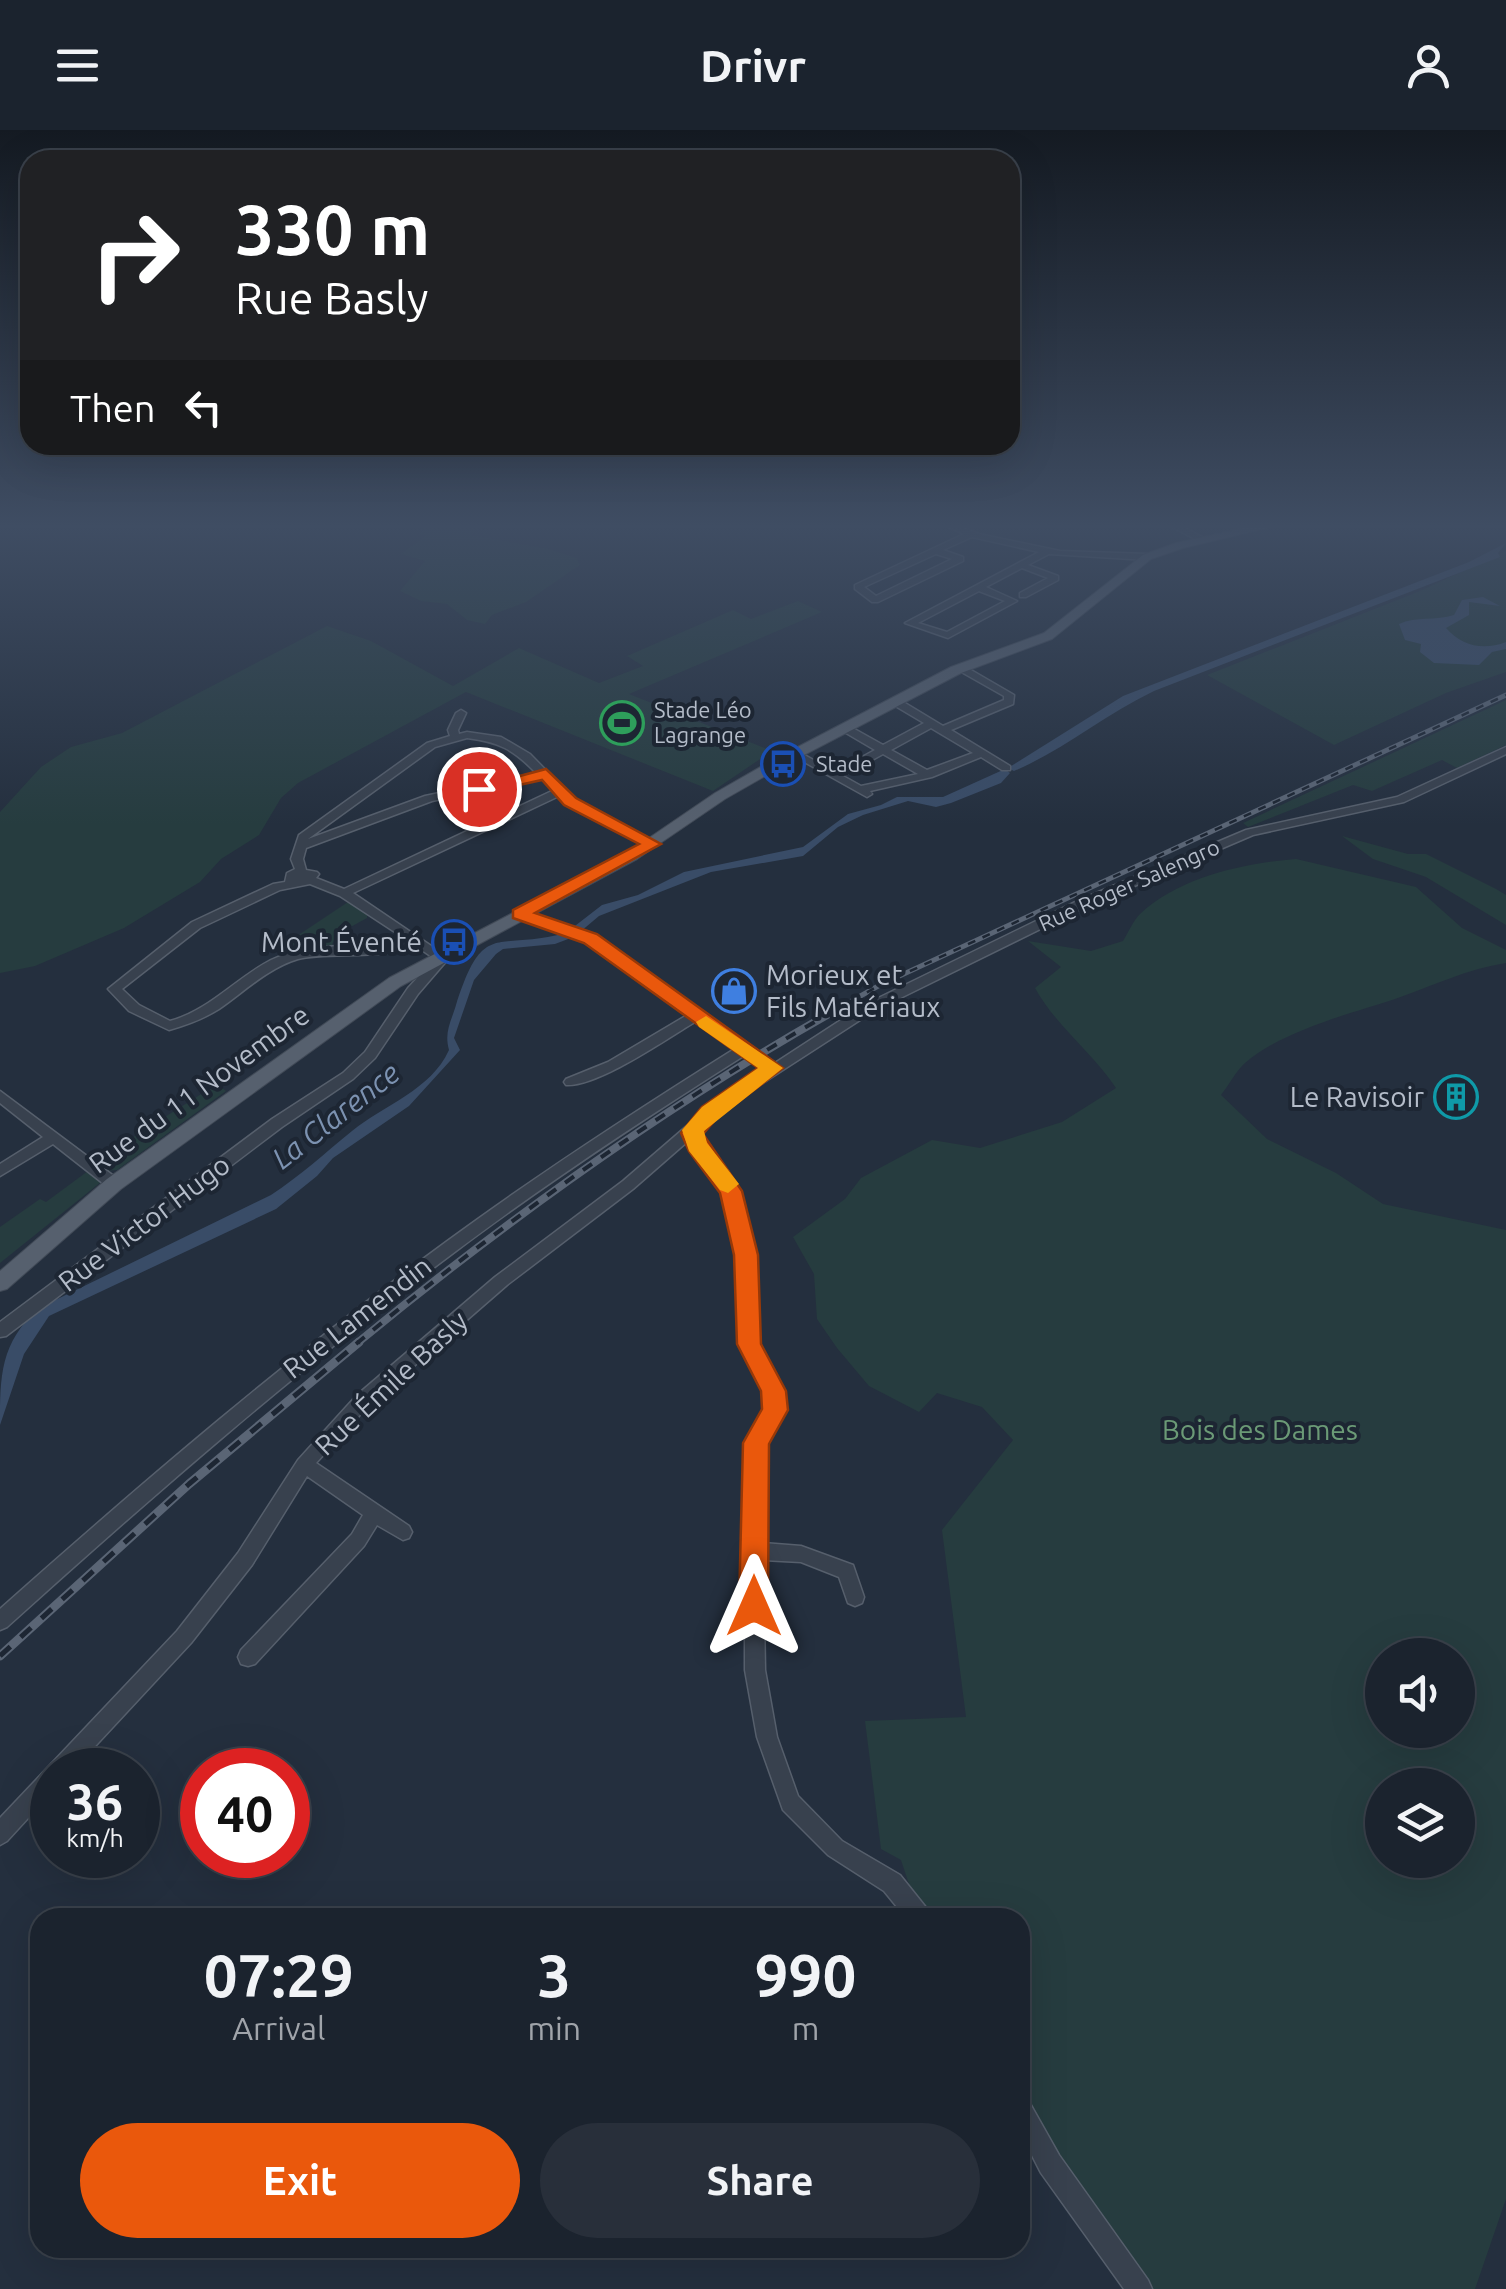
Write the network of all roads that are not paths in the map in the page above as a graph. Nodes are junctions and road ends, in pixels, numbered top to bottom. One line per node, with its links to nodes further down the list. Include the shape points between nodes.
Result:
1 (912, 624): 2 (street, via 948,635)
2 (969, 624)
3 (1063, 624): 4 (main road, Rue du 11 Novembre, via 1048,636)
4 (961, 668): 5 (main road, Rue du 11 Novembre); 7 (street, via 1009,695 1009,702)
5 (896, 702): 7 (street); 8 (main road, Rue du 11 Novembre)
6 (462, 714): 9 (street)
7 (937, 726): 10 (street); 12 (street)
8 (845, 728): 10 (street); 13 (main road, Rue du 11 Novembre)
9 (454, 736): 15 (street, via 496,739); 20 (street, via 401,766)
10 (882, 750): 16 (street); 17 (street)
11 (1506, 750): 30 (street, Rue Roger Salengro, via 1400,800 1250,832 1092,899 869,1008)
12 (983, 753): 14 (street); 16 (street)
13 (795, 754): 17 (street); 19 (main road, Rue du 11 Novembre)
14 (1006, 768)
15 (546, 774): 18 (street); 20 (street, via 429,798)
16 (928, 775): 17 (street, via 865,793)
17 (835, 776)
18 (559, 792): 19 (street); 22 (street)
19 (652, 844): 23 (main road, Rue du 11 Novembre)
20 (300, 846): 21 (street)
21 (301, 878): 22 (street); 24 (street, via 180,934 114,989 161,1024 182,1024 278,962)
22 (344, 893): 24 (street)
23 (519, 914): 25 (main road, Rue du 11 Novembre); 28 (street, via 600,945)
24 (405, 943): 25 (street); 26 (street)
25 (442, 954): 26 (main road, Rue du 11 Novembre); 27 (street, Rue Victor Hugo)
26 (423, 965): 27 (main road, Rue du 11 Novembre)
27 (404, 986): 36 (main road, Rue du 11 Novembre); 38 (street, Rue Victor Hugo, via 370,1055 348,1076 276,1122)
28 (697, 1015): 29 (street); 31 (street)
29 (743, 1050): 30 (street); 44 (street, Rue Lamendin, via 583,1153 372,1303 198,1444)
30 (772, 1068): 33 (street, Rue Roger Salengro)
31 (572, 1082)
32 (0, 1096): 34 (street)
33 (692, 1133): 39 (street, Rue Émile Basly, via 425,1345); 42 (street, via 731,1191 746,1255 749,1344 774,1391 775,1410 756,1443)
34 (53, 1137): 35 (street); 36 (street)
35 (0, 1171)
36 (114, 1184): 37 (main road, Rue du 11 Novembre)
37 (0, 1283)
38 (0, 1331)
39 (304, 1465): 40 (street); 46 (street, Rue Émile Basly, via 196,1622)
40 (374, 1515): 41 (street); 45 (street)
41 (402, 1532)
42 (754, 1551): 43 (street, via 801,1554 846,1571); 49 (street, via 755,1670 767,1737 790,1803 834,1848 892,1883)
43 (854, 1597)
44 (0, 1621)
45 (248, 1658)
46 (79, 1748)
47 (30, 1801): 48 (street)
48 (0, 1834)
49 (912, 1908)
50 (1030, 2127): 51 (street)
51 (1138, 2289)

